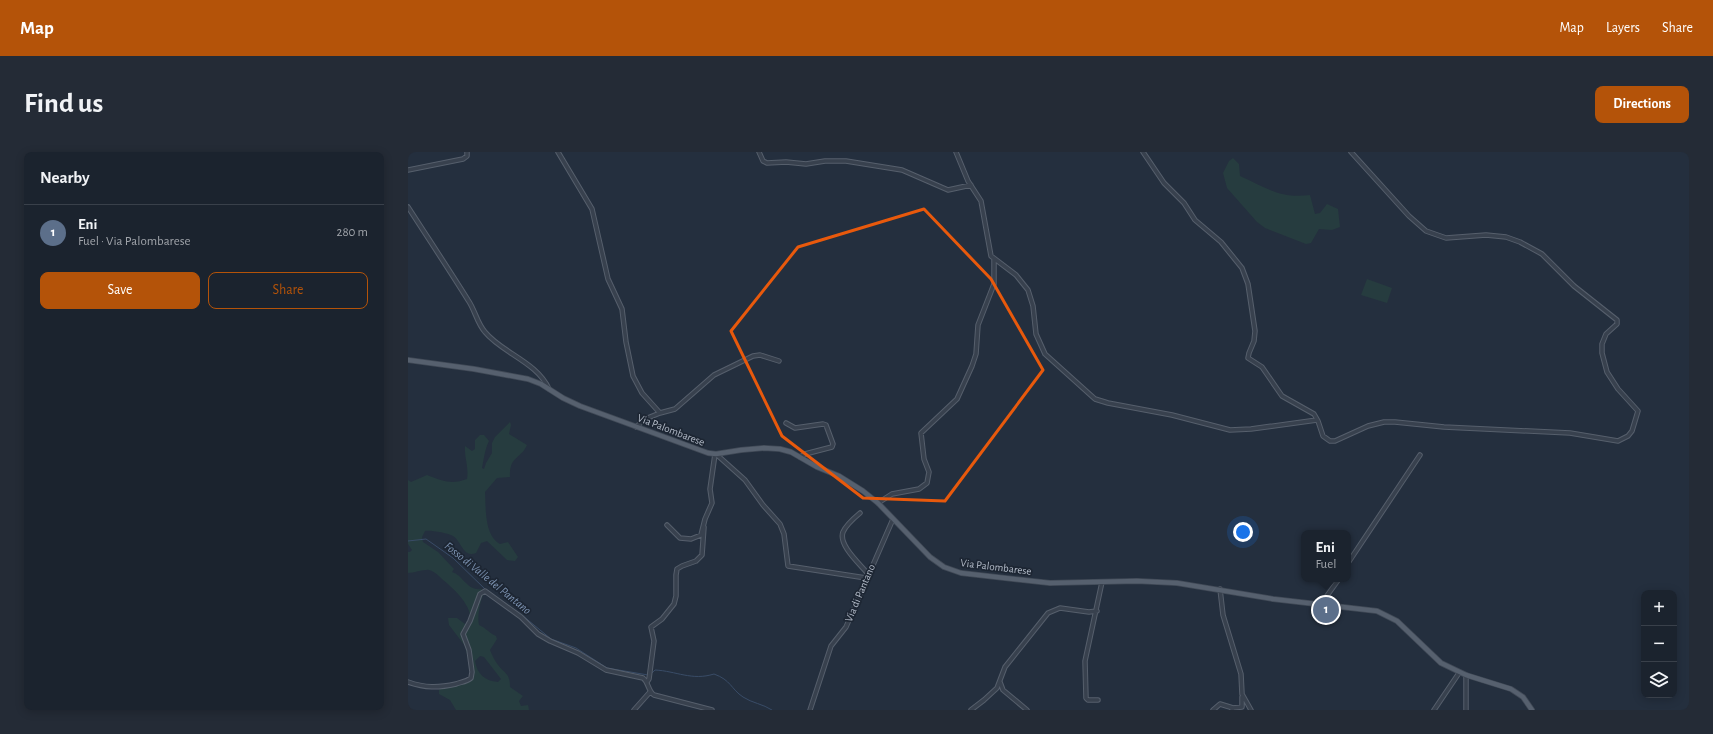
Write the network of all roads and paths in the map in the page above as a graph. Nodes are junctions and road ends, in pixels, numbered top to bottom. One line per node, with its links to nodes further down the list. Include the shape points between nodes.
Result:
1 (467, 152): 7 (street, via 463,159)
2 (558, 152): 14 (street, via 592,209 609,281 622,309 633,378 642,393)
3 (759, 152): 8 (street, via 767,164 846,161 902,170 948,190)
4 (956, 152): 8 (street)
5 (1143, 152): 15 (street, via 1195,220 1221,242 1242,268 1248,284 1255,332 1248,358 1263,368 1282,396 1308,410)
6 (1351, 152): 15 (street, via 1410,218 1424,230 1448,238 1481,235 1516,240 1542,254 1574,286 1617,320 1617,324 1605,335 1602,353 1609,378 1639,413 1632,431 1617,442 1570,433 1395,422 1367,427 1332,442 1321,435)
7 (408, 170)
8 (971, 185): 10 (street, via 981,201 990,254)
9 (408, 207): 13 (street, via 469,302 482,329 490,338 538,374)
10 (994, 259): 15 (street, via 1016,275 1029,292 1036,334 1045,354 1095,399 1230,430); 21 (street, via 994,284 978,323 973,364 957,400 921,433 924,459 930,473 928,481 919,489 892,494)
11 (408, 360): 13 (main road, Via Palombarese, via 521,378)
12 (779, 361): 14 (street, via 762,355 753,356 714,375 676,409)
13 (549, 388): 17 (main road, Via Palombarese, via 580,406)
14 (660, 413): 17 (street, via 647,418)
15 (1317, 420)
16 (786, 423): 20 (street, via 795,428 826,425 832,447)
17 (636, 427): 18 (main road, Via Palombarese)
18 (715, 454): 20 (main road, Via Palombarese, via 770,448); 25 (street, via 710,489 712,503); 27 (street, via 745,480 779,523 784,534 789,566)
19 (1420, 455): 26 (street)
20 (800, 457): 21 (main road, Via Palombarese, via 854,484)
21 (878, 503): 23 (main road, Via Palombarese)
22 (860, 513): 27 (street, via 844,530 842,540)
23 (893, 519): 27 (street, Via di Pantano); 28 (main road, Via Palombarese, via 932,558 942,566 957,572 1044,582)
24 (667, 525): 25 (street, via 678,537 686,539 700,536)
25 (704, 527): 36 (street, via 701,556 678,569 674,604 662,619 651,627 654,650)
26 (1351, 558)
27 (867, 576): 44 (street, Via di Pantano, via 846,627 831,647)
28 (1102, 582): 30 (main road, Via Palombarese, via 1170,582); 32 (street)
29 (1337, 582): 31 (street)
30 (1220, 589): 31 (main road, Via Palombarese); 39 (street, via 1223,615 1242,676)
31 (1321, 604): 33 (main road, Via Palombarese, via 1367,609 1385,614 1403,627 1438,661)
32 (1096, 611): 37 (street, via 1062,608 1049,612 1006,666); 40 (street, via 1084,669 1086,698)
33 (1460, 673): 34 (main road, Via Palombarese); 49 (street)
34 (1466, 675): 50 (street); 51 (main road, Via Palombarese, via 1514,691)
35 (408, 682): 36 (street, via 436,688 464,682 470,678 472,672 469,650 463,634 480,594 484,591 550,641 578,653 606,670 638,676)
36 (647, 682): 38 (street)
37 (1000, 682): 45 (street, via 987,698); 46 (street, via 1004,690)
38 (650, 692): 42 (street); 43 (street)
39 (1242, 694): 41 (street, via 1242,707); 48 (street)
40 (1098, 700)
41 (1233, 709): 47 (street, via 1220,704)
42 (634, 710)
43 (712, 710)
44 (810, 710)
45 (971, 710)
46 (1027, 710)
47 (1213, 710)
48 (1251, 710)
49 (1434, 710)
50 (1466, 710)
51 (1532, 710)

